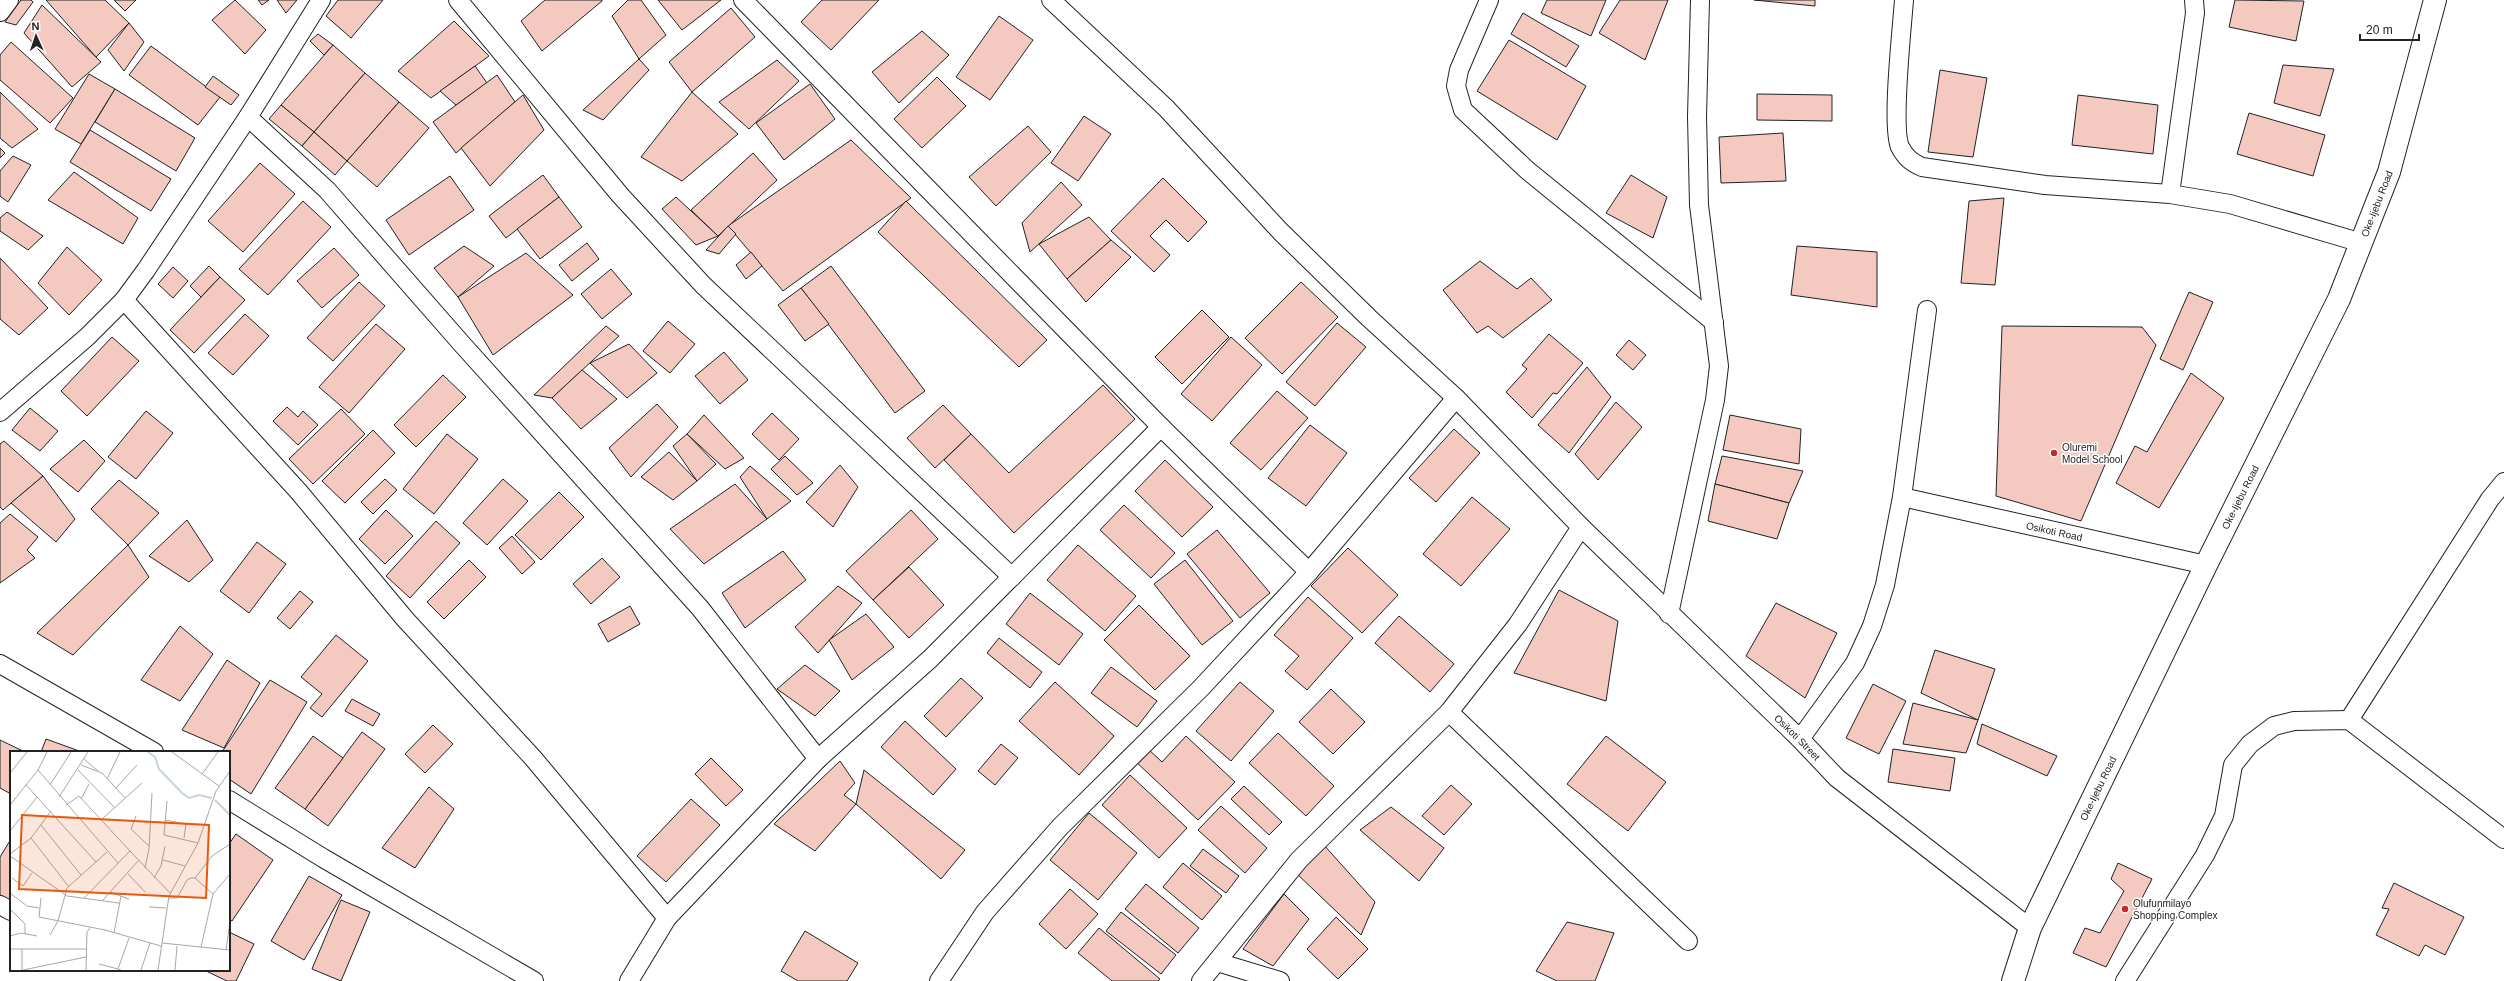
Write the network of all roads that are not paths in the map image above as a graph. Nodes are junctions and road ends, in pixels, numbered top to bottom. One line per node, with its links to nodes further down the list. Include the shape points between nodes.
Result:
1 (9, 0): 11 (street)
2 (321, 0): 12 (street)
3 (458, 0): 26 (street, via 620,196 703,285)
4 (743, 0): 20 (street)
5 (1489, 0): 17 (street, via 1459,70 1456,86 1463,110 1527,170)
6 (1700, 0): 17 (street, via 1697,117 1699,205)
7 (1904, 0): 13 (street, via 1897,124 1900,146 1909,161 1922,167 2045,185)
8 (2194, 0): 13 (street, via 2195,13)
9 (2435, 0): 14 (main road, Oke-Ijebu Road, via 2389,172)
10 (1056, 2): 18 (street, Osikoti Street, via 1166,108 1281,232)
11 (0, 12)
12 (248, 117): 15 (street); 33 (street, via 327,190 700,608)
13 (2170, 194): 14 (street, via 2230,204)
14 (2362, 243): 24 (main road, Oke-Ijebu Road, via 2340,299)
15 (124, 300): 19 (street, via 88,337); 38 (street, via 299,492 406,619 534,758)
16 (1927, 310): 22 (street)
17 (1714, 322): 27 (street, via 1719,366 1715,400)
18 (1456, 398): 23 (street, Osikoti Street); 25 (street)
19 (0, 412)
20 (1161, 427): 25 (street); 26 (street)
21 (2504, 482): 30 (street, via 2485,505)
22 (1902, 498): 24 (street, Osikoti Road); 31 (street, via 1885,585 1872,626 1855,663)
23 (1581, 527): 27 (street, Osikoti Street); 29 (street, via 1518,624)
24 (2206, 565): 39 (main road, Oke-Ijebu Road)
25 (1309, 572): 44 (street, via 1201,688 1060,827 985,912)
26 (1012, 577): 33 (street, via 930,659)
27 (1669, 614): 31 (street, Osikoti Street)
28 (0, 664): 32 (street)
29 (1448, 712): 40 (street); 41 (street, via 1300,860)
30 (2350, 720): 35 (street); 48 (street, via 2294,721 2274,726 2240,753 2233,765 2224,816 2205,855)
31 (1800, 739): 39 (street, Osikoti Street, via 1853,792)
32 (152, 751)
33 (818, 758): 38 (street)
34 (230, 801): 42 (street)
35 (2504, 840)
36 (0, 905): 37 (street)
37 (10, 910)
38 (667, 918): 43 (street)
39 (2030, 928): 47 (main road, Oke-Ijebu Road)
40 (1688, 941)
41 (1217, 962): 45 (street); 46 (street)
42 (534, 981)
43 (629, 981)
44 (939, 981)
45 (1201, 981)
46 (1280, 981)
47 (2013, 981)
48 (2125, 981)

